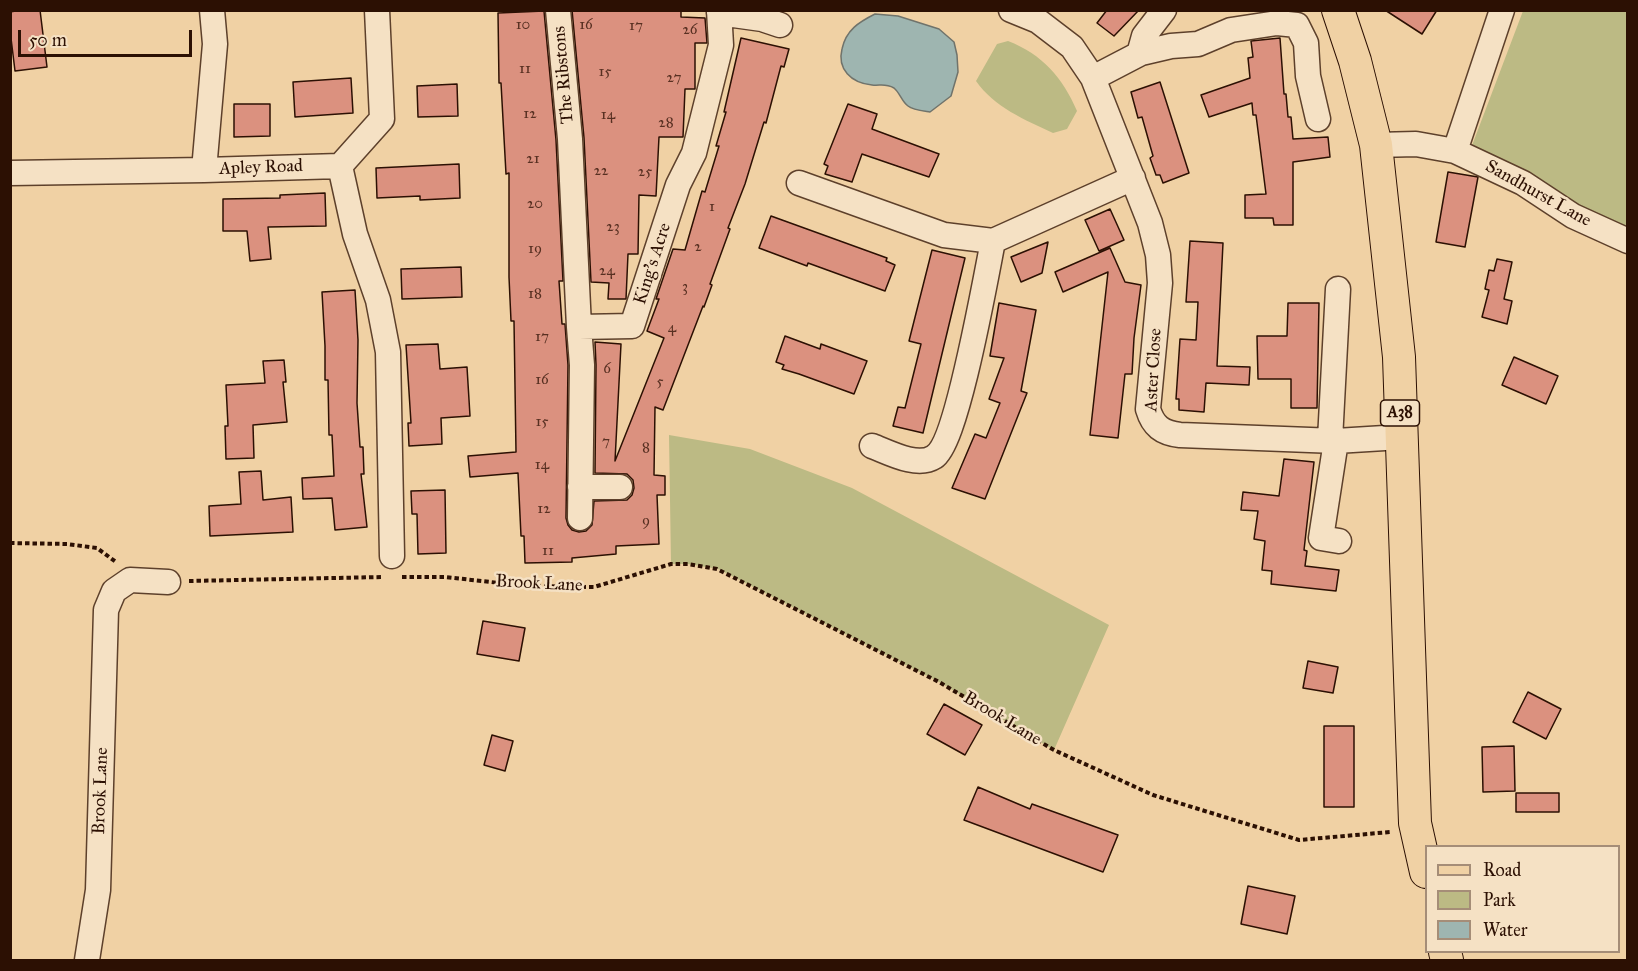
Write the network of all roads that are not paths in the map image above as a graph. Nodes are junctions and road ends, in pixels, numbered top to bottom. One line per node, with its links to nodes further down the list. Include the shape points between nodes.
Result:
1 (212, 10): 16 (street, via 215,44)
2 (377, 10): 15 (street, via 382,119)
3 (558, 10): 23 (street, The Ribstons, via 570,139)
4 (1011, 10): 11 (street, Aster Close, via 1038,21 1072,47)
5 (1164, 10): 10 (street, via 1144,36)
6 (1338, 10): 13 (main road, A38)
7 (1502, 10): 14 (street)
8 (719, 12): 9 (street); 23 (street, King's Acre, via 721,45 694,153 678,185 632,326)
9 (780, 25)
10 (1139, 54): 11 (street); 12 (street, via 1198,44 1231,30 1277,23 1297,26 1306,43 1308,76)
11 (1093, 78): 18 (street, Aster Close)
12 (1318, 119)
13 (1376, 145): 14 (street, Sandhurst Lane, via 1416,144); 24 (main road, A38, via 1399,357)
14 (1455, 151): 21 (street, Sandhurst Lane, via 1523,183 1573,216)
15 (340, 166): 16 (street, Apley Road); 31 (street, via 355,234 378,300 388,352)
16 (204, 170): 17 (street, Apley Road)
17 (10, 173)
18 (1133, 178): 20 (street); 25 (street, Aster Close, via 1158,255 1160,283 1148,409 1151,420 1169,433)
19 (799, 183): 20 (street, via 944,235)
20 (993, 241): 26 (street, via 960,397 944,445 934,457 922,461)
21 (1628, 241)
22 (1338, 289): 25 (street)
23 (579, 327): 27 (street)
24 (1401, 437): 25 (street, Aster Close); 33 (main road, A38, via 1415,823)
25 (1333, 440): 30 (street, via 1321,538)
26 (872, 446)
27 (580, 487): 28 (street); 29 (street)
28 (620, 487)
29 (580, 518)
30 (1339, 541)
31 (392, 556)
32 (168, 582): 34 (street, Brook Lane, via 130,580 114,591 106,610 98,891)
33 (1425, 868)
34 (87, 960)

